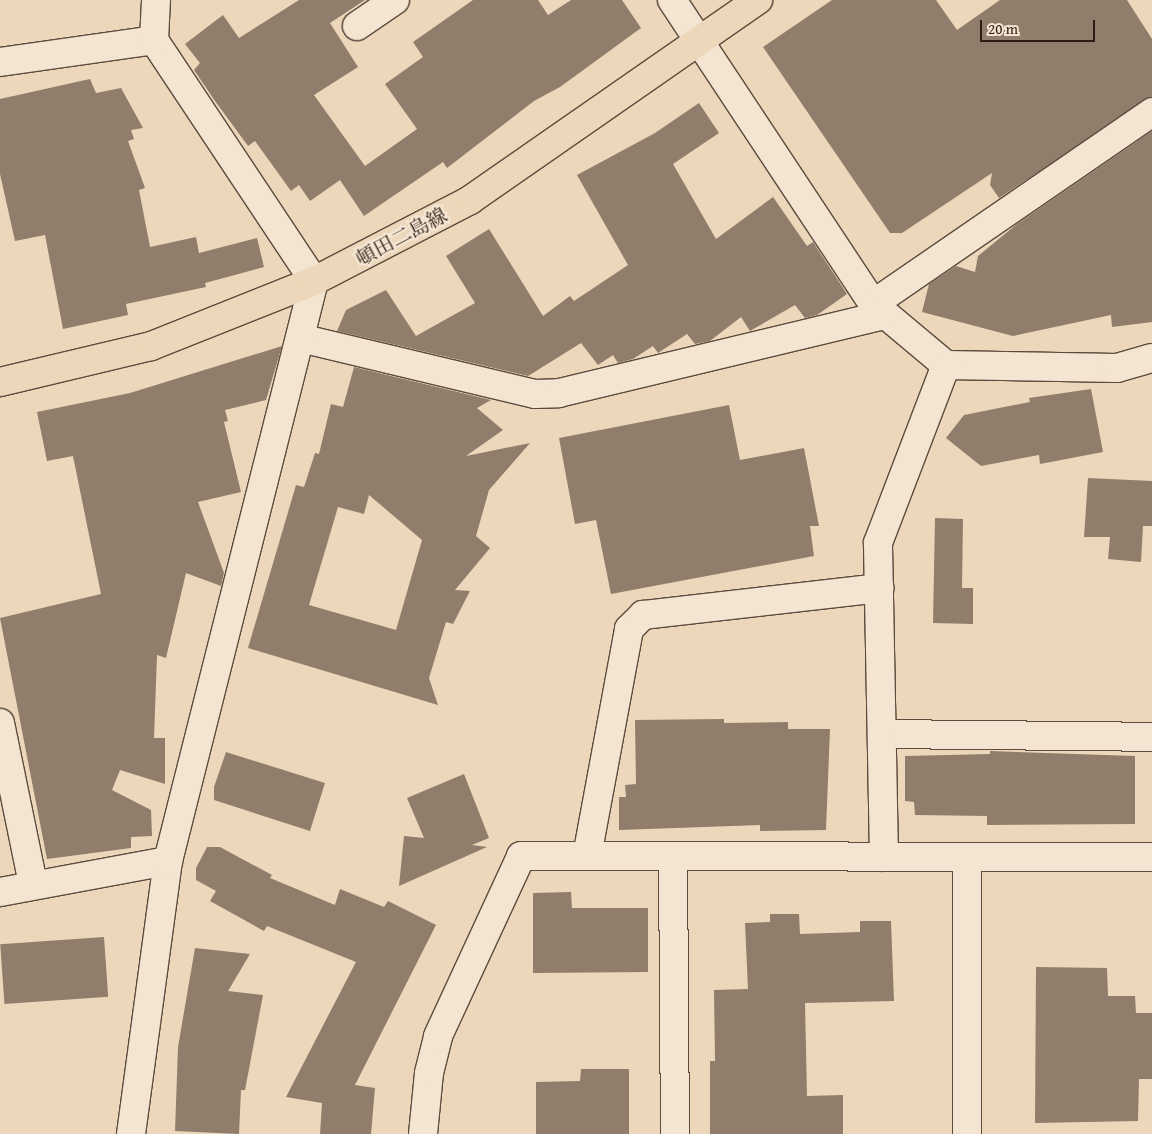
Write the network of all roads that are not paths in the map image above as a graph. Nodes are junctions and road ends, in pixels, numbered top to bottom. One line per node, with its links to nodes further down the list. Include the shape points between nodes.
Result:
1 (156, 0): 6 (street)
2 (395, 0): 5 (street)
3 (672, 0): 7 (street)
4 (758, 0): 7 (main road, 頓田二島線)
5 (357, 26)
6 (154, 40): 8 (street); 10 (street)
7 (701, 40): 10 (main road, 頓田二島線, via 470,200); 11 (street)
8 (0, 62)
9 (1152, 112): 11 (street)
10 (314, 282): 12 (street); 15 (main road, 頓田二島線, via 151,346)
11 (879, 309): 12 (street, via 559,394 535,394); 14 (street)
12 (300, 338): 25 (street)
13 (1152, 358): 14 (street, via 1117,368)
14 (946, 365): 16 (street, via 878,543)
15 (0, 382)
16 (879, 588): 18 (street); 20 (street, via 643,615 629,629)
17 (0, 723): 26 (street)
18 (882, 734): 19 (street); 24 (street)
19 (1152, 737)
20 (587, 856): 21 (street); 29 (street, via 522,856 438,1036 428,1073)
21 (673, 856): 24 (street); 30 (street)
22 (967, 857): 23 (street); 24 (street); 31 (street)
23 (1152, 857)
24 (884, 858)
25 (168, 862): 26 (street); 28 (street)
26 (33, 884): 27 (street)
27 (0, 892)
28 (131, 1134)
29 (423, 1134)
30 (674, 1134)
31 (967, 1134)

